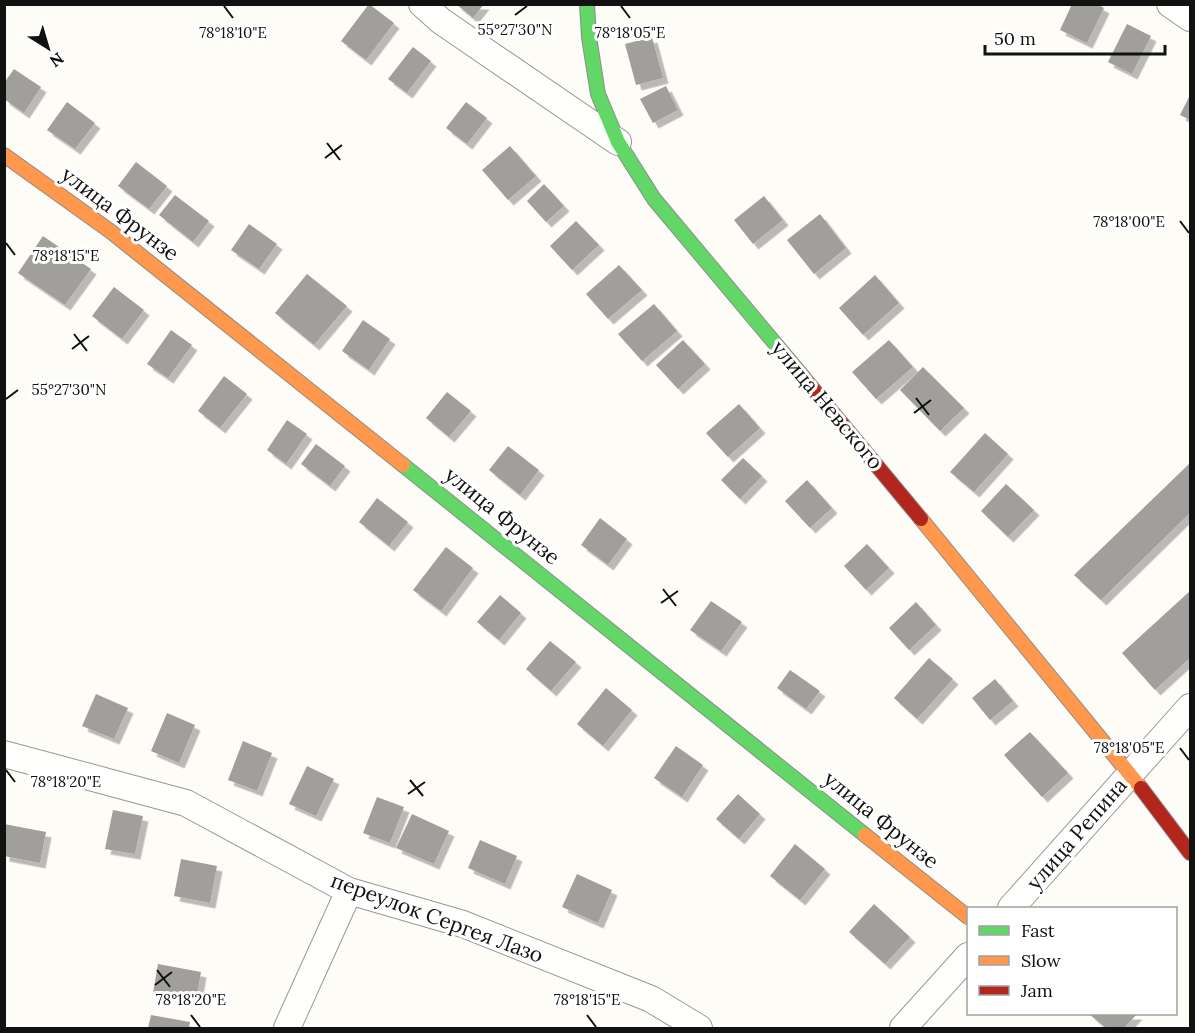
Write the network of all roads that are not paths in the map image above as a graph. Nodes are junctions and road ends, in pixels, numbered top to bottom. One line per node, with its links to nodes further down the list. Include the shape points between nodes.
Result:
1 (422, 4): 5 (street, улица Невского)
2 (587, 4): 5 (street, via 598,94)
3 (1170, 4): 4 (street)
4 (1191, 18)
5 (618, 142): 9 (street, улица Невского, via 654,199)
6 (4, 155): 13 (street, улица Фрунзе, via 120,238)
7 (1191, 707): 9 (street, улица Репина)
8 (4, 754): 11 (street, переулок Сергея Лазо, via 186,803)
9 (1130, 774): 10 (street, улица Невского); 12 (street, улица Репина)
10 (1191, 853)
11 (349, 891): 15 (street); 16 (street, переулок Сергея Лазо, via 463,924 651,999)
12 (1013, 907)
13 (967, 915)
14 (967, 958): 17 (street)
15 (288, 1029)
16 (699, 1029)
17 (903, 1029)

